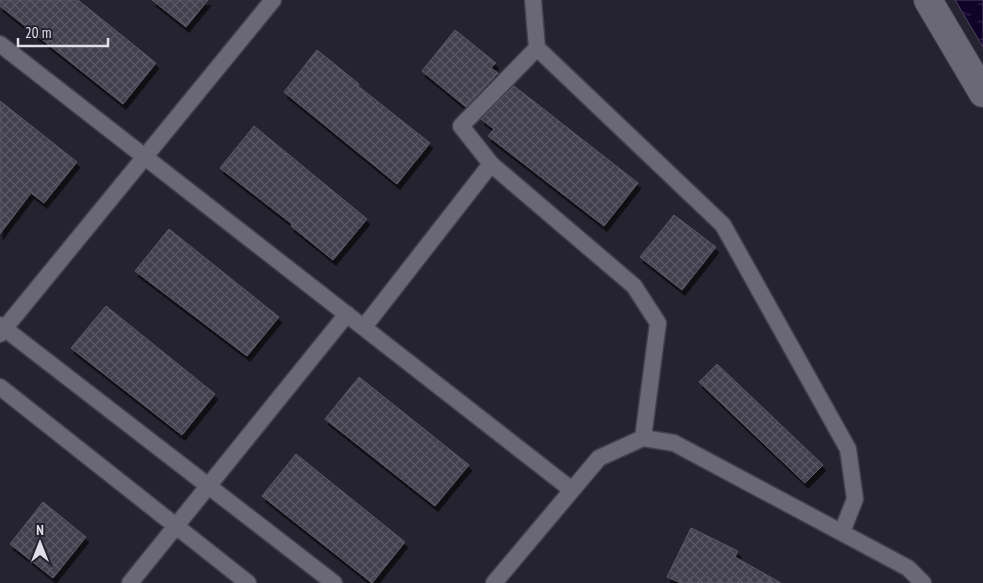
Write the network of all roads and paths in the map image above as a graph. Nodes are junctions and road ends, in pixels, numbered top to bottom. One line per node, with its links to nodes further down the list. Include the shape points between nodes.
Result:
1 (273, 0): 7 (lane)
2 (533, 0): 5 (lane)
3 (928, 0): 6 (street)
4 (0, 44): 7 (lane)
5 (536, 48): 8 (lane, via 461,126); 17 (lane, via 723,225 848,449 855,499)
6 (983, 93)
7 (145, 157): 9 (lane); 11 (lane)
8 (491, 164): 10 (lane); 13 (lane, via 634,286 658,324)
9 (347, 314): 10 (lane); 14 (lane)
10 (364, 328): 15 (lane)
11 (2, 329): 14 (lane)
12 (0, 388): 16 (lane)
13 (642, 438): 15 (lane, via 598,458); 17 (lane, via 674,443)
14 (208, 486): 16 (lane); 20 (lane)
15 (572, 490): 21 (lane)
16 (176, 526): 18 (lane); 19 (lane)
17 (842, 532): 22 (lane, via 908,568)
18 (130, 583)
19 (248, 583)
20 (334, 583)
21 (494, 583)
22 (923, 583)

